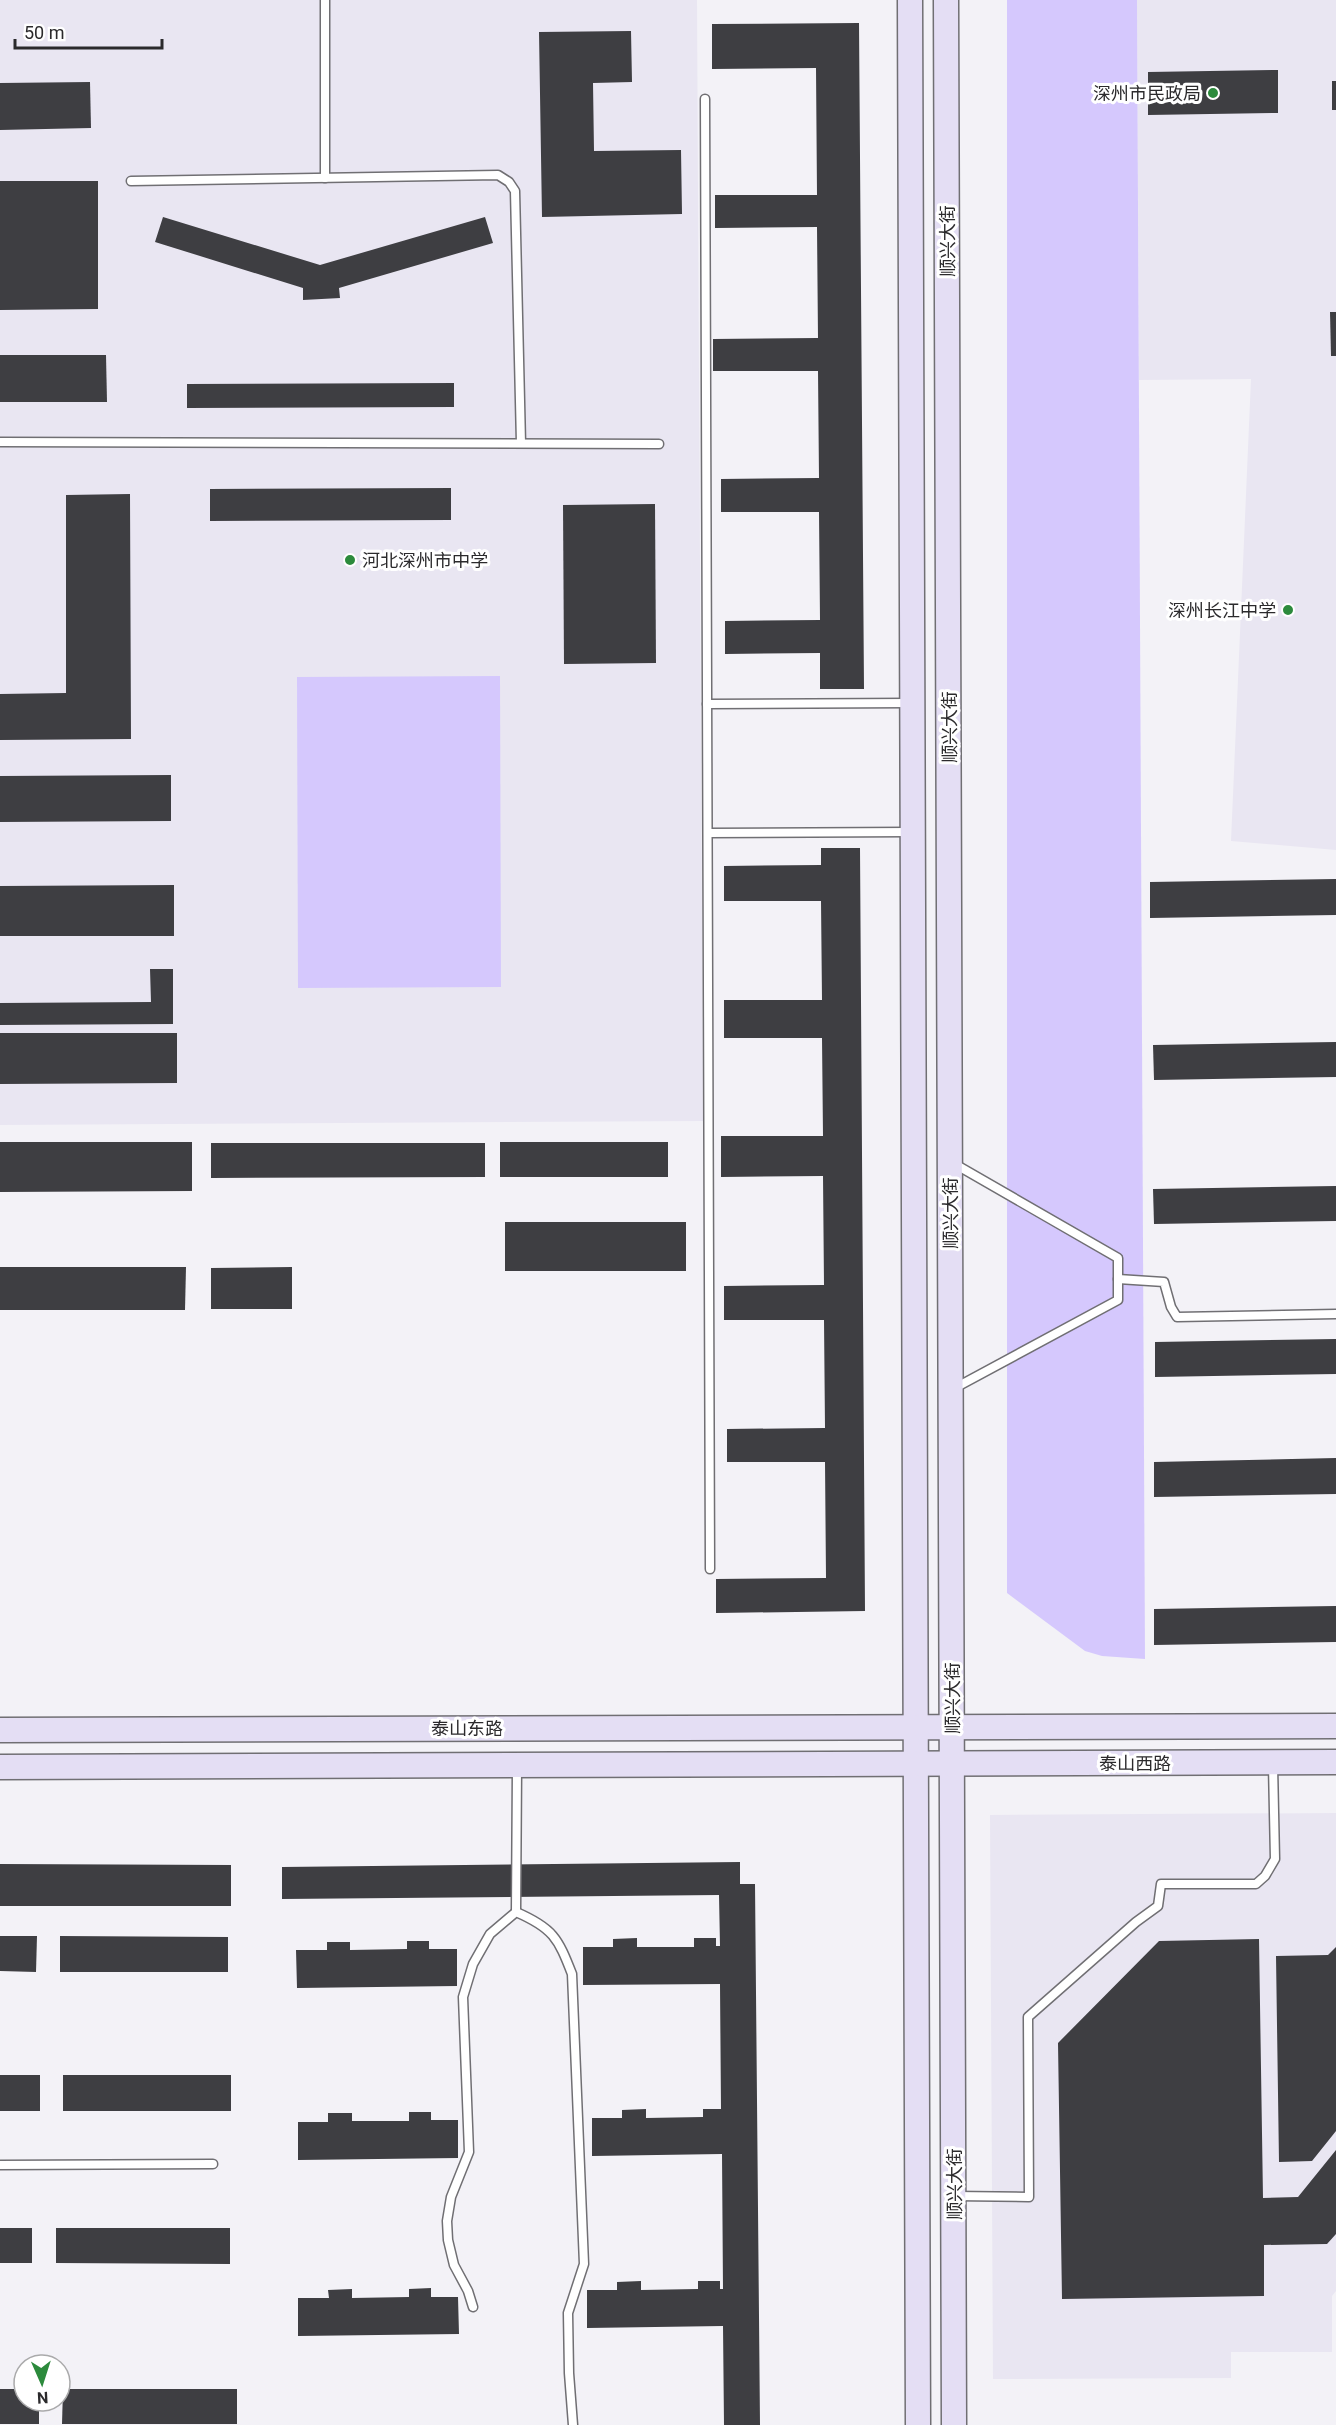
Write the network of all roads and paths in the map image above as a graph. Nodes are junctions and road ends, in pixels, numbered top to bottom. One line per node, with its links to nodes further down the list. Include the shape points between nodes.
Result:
1 (325, 0): 5 (lane)
2 (910, 0): 11 (main road, 顺兴大街)
3 (946, 0): 14 (main road, 顺兴大街)
4 (705, 99): 10 (lane)
5 (325, 178): 6 (lane); 8 (lane, via 498,175 509,182 515,191)
6 (130, 182)
7 (0, 442): 8 (lane)
8 (521, 444): 9 (lane)
9 (659, 444)
10 (707, 704): 11 (lane); 13 (lane)
11 (912, 704): 12 (main road, 顺兴大街)
12 (913, 832): 13 (lane); 20 (main road, 顺兴大街)
13 (708, 833): 18 (lane)
14 (950, 1161): 15 (lane, via 1118,1258); 17 (main road, 顺兴大街)
15 (1118, 1279): 16 (lane, via 1164,1282 1177,1317); 17 (lane, via 1118,1300)
16 (1336, 1314)
17 (951, 1390): 20 (main road, 顺兴大街)
18 (710, 1569)
19 (1336, 1726): 20 (main road, 泰山西路)
20 (934, 1727): 21 (main road, 泰山东路); 24 (main road, 顺兴大街); 24 (main road, 顺兴大街)
21 (0, 1730)
22 (1273, 1762): 23 (main road, 泰山西路); 24 (main road, 泰山西路); 30 (lane, via 1275,1859 1265,1876 1256,1884 1161,1884 1158,1906 1028,2017 1029,2197)
23 (1336, 1762)
24 (934, 1764): 25 (main road, 泰山东路); 30 (main road, 顺兴大街); 33 (main road, 顺兴大街)
25 (517, 1765): 26 (main road, 泰山东路); 27 (lane)
26 (0, 1767)
27 (516, 1912): 31 (lane, via 490,1934 473,1964 463,1997 469,2152 451,2198 447,2221 454,2265); 32 (lane, via 540,1922 552,1933 572,1974 584,2264 568,2313)
28 (213, 2164): 29 (lane)
29 (0, 2165)
30 (954, 2196): 34 (main road, 顺兴大街)
31 (473, 2307)
32 (573, 2425)
33 (918, 2425)
34 (954, 2425)

